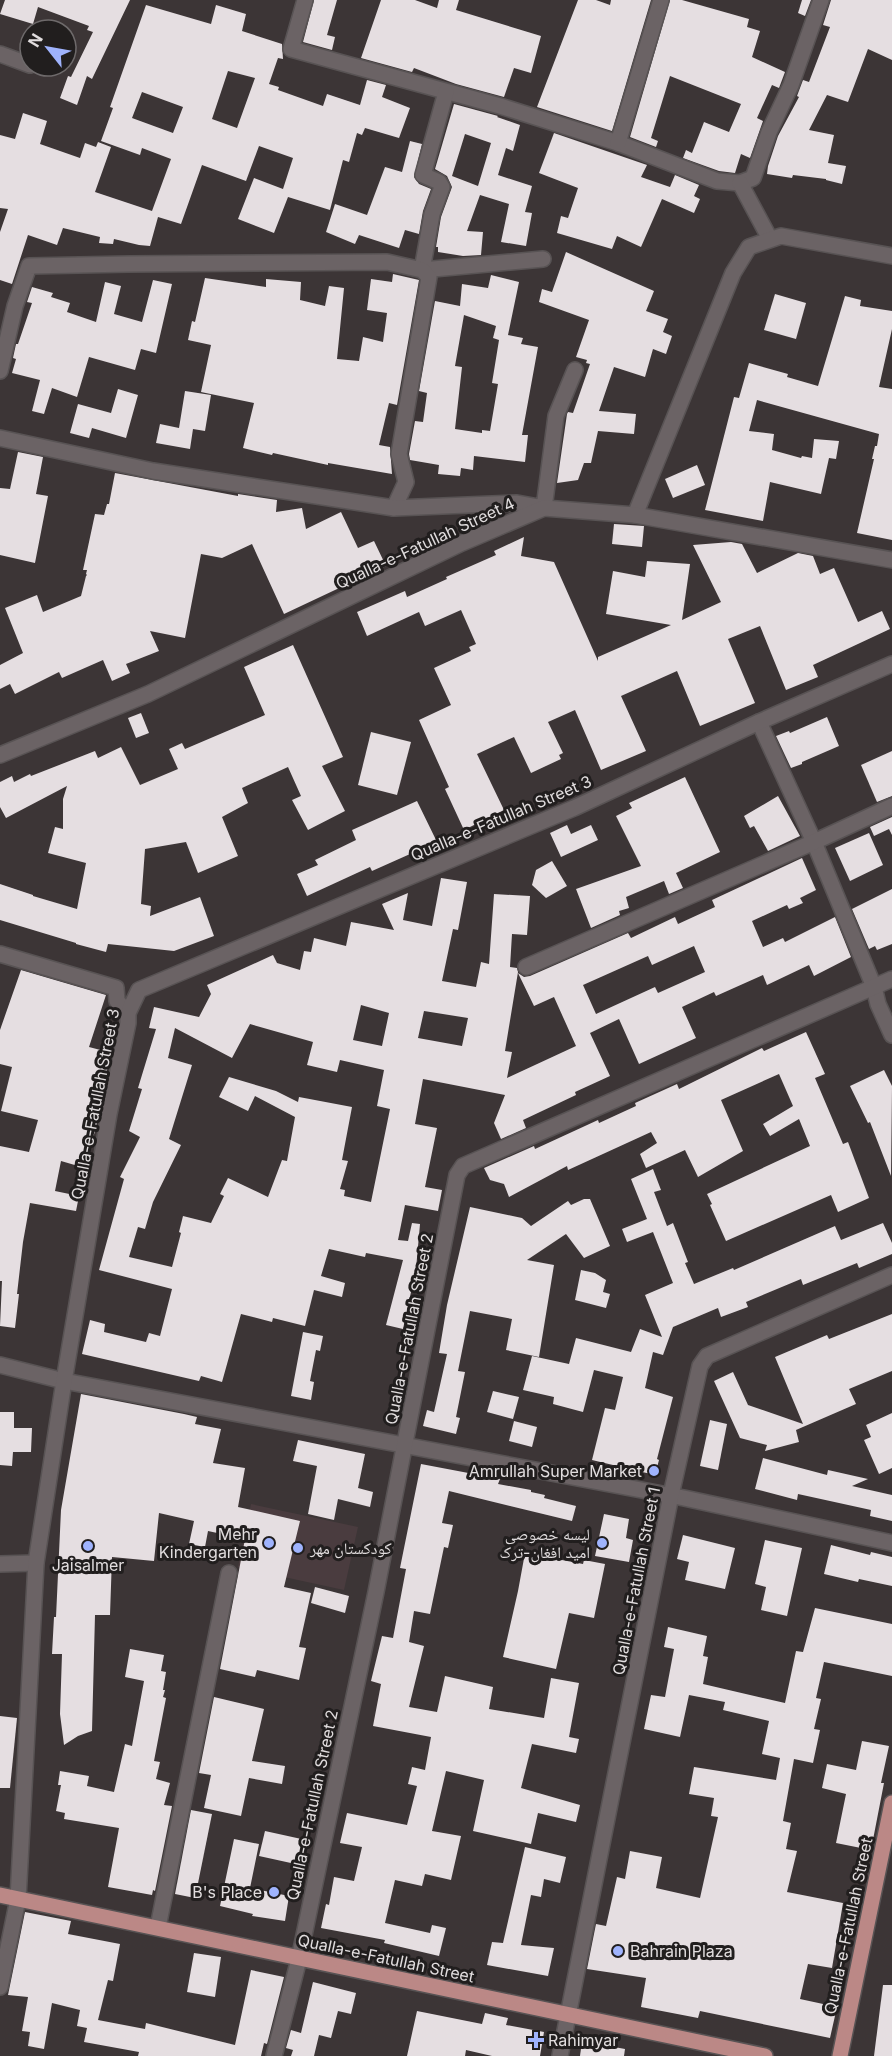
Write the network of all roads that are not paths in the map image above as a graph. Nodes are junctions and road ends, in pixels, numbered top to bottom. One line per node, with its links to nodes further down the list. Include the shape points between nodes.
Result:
1 (305, 0): 6 (street, via 291,49)
2 (661, 0): 7 (street)
3 (821, 0): 8 (street, via 753,178)
4 (0, 54): 5 (street)
5 (18, 61)
6 (446, 92): 7 (street); 12 (street, via 423,175 442,187 432,214)
7 (618, 143): 8 (street, via 717,181)
8 (740, 183): 9 (street)
9 (770, 239): 10 (street, via 780,236); 18 (street, via 749,247 733,273)
10 (892, 256)
11 (543, 259): 12 (street)
12 (422, 270): 14 (street, via 387,262 30,266 15,306); 16 (street, via 429,277 399,454 406,482)
13 (574, 370): 17 (street, via 556,416)
14 (0, 371)
15 (0, 438): 16 (street, via 153,471)
16 (394, 508): 17 (street, via 517,503)
17 (544, 508): 18 (street, Qualla-e-Fatullah Street 4); 22 (street, Qualla-e-Fatullah Street 4, via 462,543 148,694)
18 (635, 514): 19 (street, Qualla-e-Fatullah Street 4)
19 (892, 560)
20 (892, 664): 21 (street, Qualla-e-Fatullah Street 3)
21 (759, 722): 24 (street); 29 (street, Qualla-e-Fatullah Street 3, via 574,808 139,990)
22 (0, 756)
23 (892, 806): 24 (street)
24 (814, 842): 26 (street); 28 (street)
25 (0, 954): 29 (street, via 116,988 117,1001)
26 (526, 967)
27 (892, 979): 28 (street, Qualla-e-Fatullah Street 2)
28 (874, 987): 30 (street); 34 (street, Qualla-e-Fatullah Street 2, via 463,1166 457,1175)
29 (128, 1013): 33 (street, Qualla-e-Fatullah Street 3)
30 (892, 1035)
31 (892, 1275): 35 (street, Qualla-e-Fatullah Street 1, via 707,1356 700,1366)
32 (0, 1365): 33 (street)
33 (64, 1381): 34 (street); 37 (street, Qualla-e-Fatullah Street 3)
34 (405, 1446): 35 (street); 44 (street, Qualla-e-Fatullah Street 2)
35 (671, 1495): 36 (street); 46 (street, Qualla-e-Fatullah Street 1)
36 (892, 1543)
37 (36, 1563): 38 (street); 42 (street, Qualla-e-Fatullah Street 3)
38 (0, 1564)
39 (229, 1573): 43 (street)
40 (892, 1803): 50 (main road, Qualla-e-Fatullah Street)
41 (0, 1895): 42 (main road, Qualla-e-Fatullah Street)
42 (18, 1899): 43 (main road, Qualla-e-Fatullah Street); 45 (street, Qualla-e-Fatullah Street 3)
43 (158, 1928): 44 (main road, Qualla-e-Fatullah Street)
44 (298, 1959): 46 (main road, Qualla-e-Fatullah Street); 47 (street, Qualla-e-Fatullah Street 2)
45 (0, 1986)
46 (567, 2013): 48 (street, Qualla-e-Fatullah Street 1); 49 (main road, Qualla-e-Fatullah Street)
47 (274, 2056)
48 (560, 2056)
49 (765, 2056)
50 (840, 2056)

